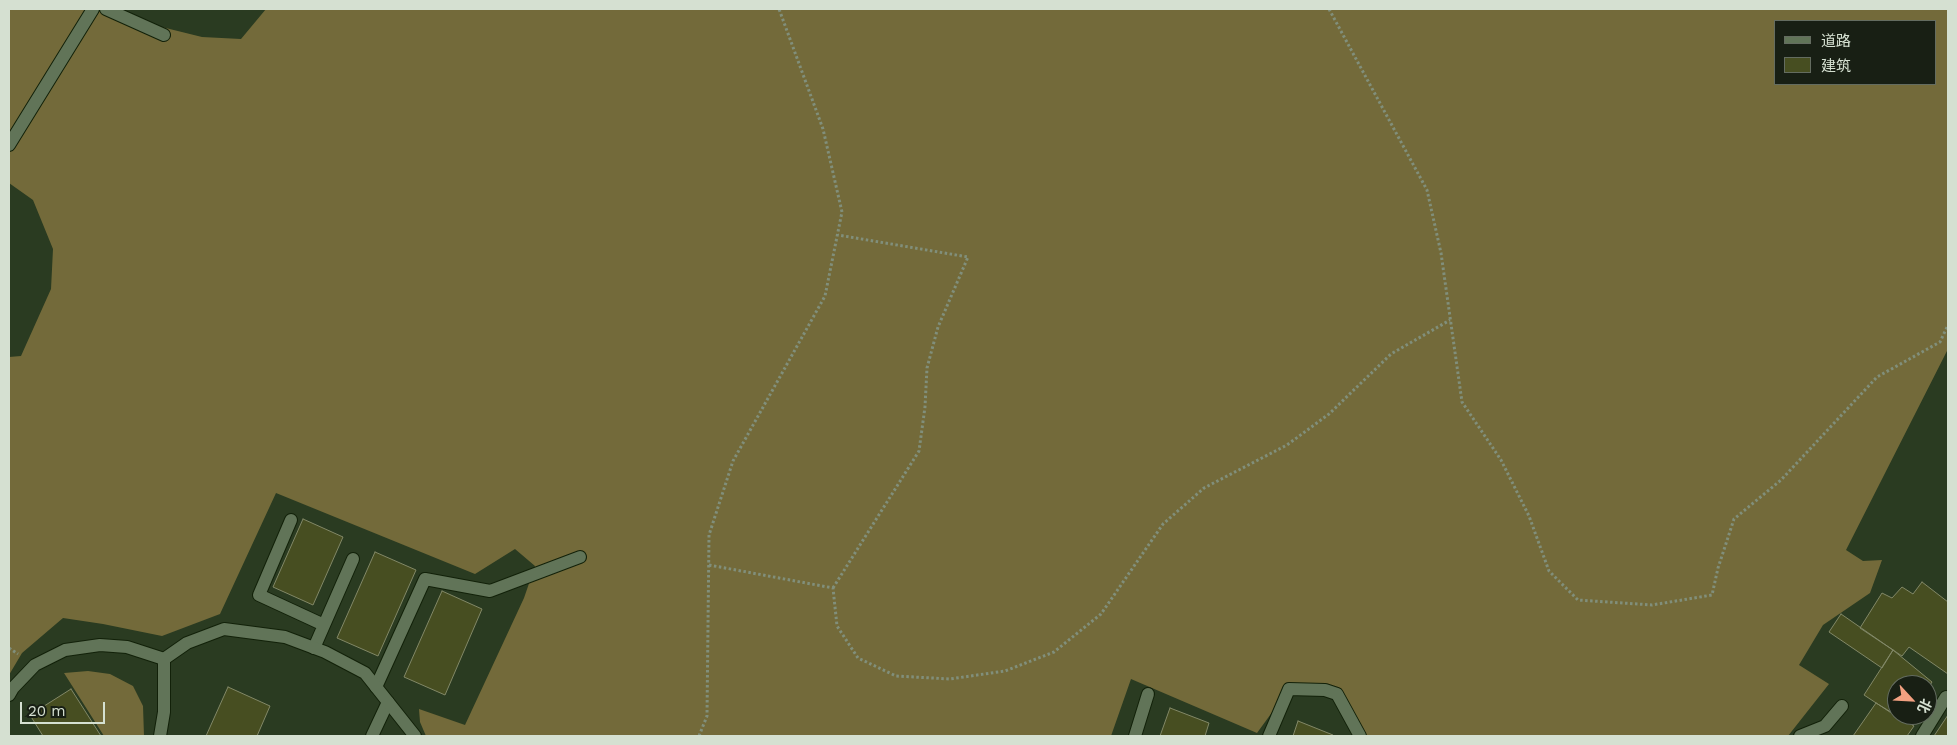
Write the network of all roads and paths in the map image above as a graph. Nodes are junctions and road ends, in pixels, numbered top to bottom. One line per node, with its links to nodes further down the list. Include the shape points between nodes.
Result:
1 (93, 9): 6 (street)
2 (106, 9): 5 (street)
3 (779, 9): 7 (path, via 823,129 842,212)
4 (1329, 9): 8 (path, via 1427,190 1441,253)
5 (164, 35)
6 (9, 145)
7 (838, 236): 13 (path, via 825,296 732,461 710,535); 14 (path, via 968,257 938,327 928,368 919,450)
8 (1450, 320): 9 (path, via 1462,402 1501,460 1529,516 1549,571 1578,600 1652,605 1712,595 1734,519 1781,480 1877,376 1940,342); 14 (path, via 1391,354 1329,414 1287,446 1204,488 1163,524 1101,614 1054,652 1005,671 950,679 896,676 858,658 837,626)
9 (1948, 325)
10 (291, 520): 15 (street, via 259,595)
11 (580, 557): 18 (street, via 490,591 426,579)
12 (353, 559): 15 (street)
13 (709, 565): 14 (path); 27 (path, via 707,716)
14 (832, 588)
15 (324, 625): 16 (street)
16 (314, 648): 17 (street, via 285,637 224,629 188,643); 18 (street, via 364,672)
17 (164, 659): 20 (street, via 127,647 100,645 65,650 36,665); 24 (street, via 164,712)
18 (376, 687): 22 (street)
19 (1148, 694): 28 (street)
20 (9, 695)
21 (1946, 697): 32 (street)
22 (388, 702): 25 (street); 26 (street)
23 (1842, 706): 31 (street, via 1825,726)
24 (160, 736)
25 (372, 736)
26 (414, 736)
27 (700, 736)
28 (1135, 736)
29 (1269, 736): 30 (street, via 1289,689 1325,690 1337,694)
30 (1360, 736)
31 (1800, 736)
32 (1922, 736)

